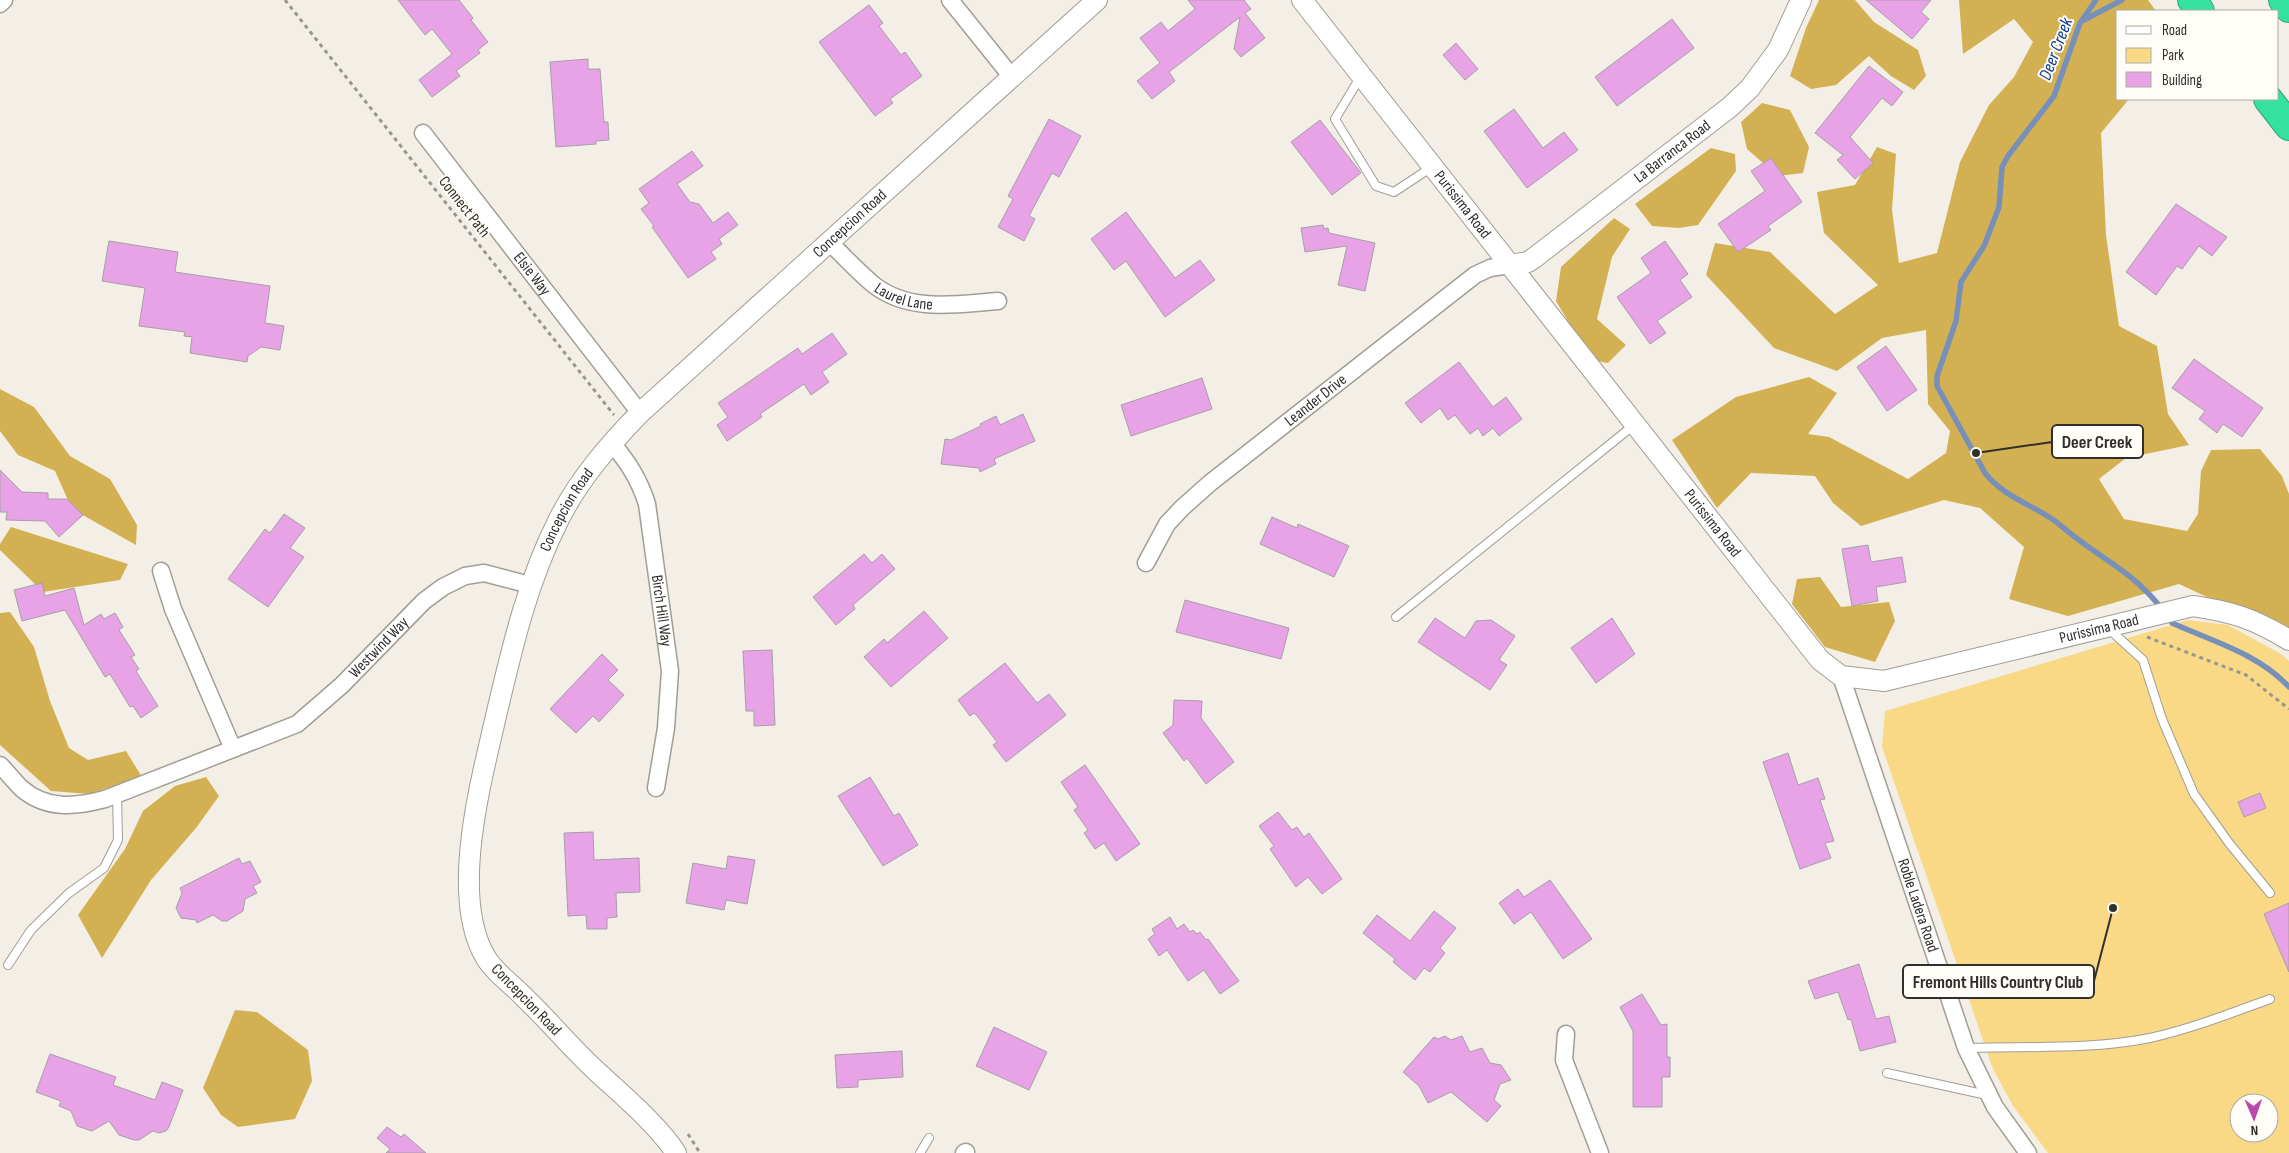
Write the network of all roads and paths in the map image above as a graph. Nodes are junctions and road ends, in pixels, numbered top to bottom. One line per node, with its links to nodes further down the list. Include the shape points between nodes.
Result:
1 (4, 0): 8 (street)
2 (285, 0): 21 (path, Connect Path)
3 (950, 0): 10 (street)
4 (1097, 0): 10 (street, Concepcion Road)
5 (1302, 0): 11 (street, Purissima Road)
6 (1801, 0): 17 (street, La Barranca Road, via 1774,57 1755,83 1730,107 1534,258)
7 (2283, 0): 9 (highway)
8 (0, 4)
9 (2289, 8)
10 (1011, 76): 16 (street, Concepcion Road)
11 (1361, 76): 15 (street, Purissima Road); 15 (lane, via 1335,119 1376,186 1394,192)
12 (2269, 100): 13 (highway)
13 (2289, 126)
14 (423, 133): 19 (street, Elsie Way)
15 (1432, 167): 17 (street, Purissima Road)
16 (829, 242): 18 (street, Laurel Lane, via 875,285 893,296 916,304); 19 (street, Concepcion Road)
17 (1508, 265): 20 (street, Purissima Road); 22 (street, Leander Drive, via 1475,275 1210,483 1167,524)
18 (998, 301)
19 (640, 413): 21 (street, Concepcion Road)
20 (1634, 425): 25 (lane); 28 (street, Purissima Road, via 1820,660)
21 (618, 436): 24 (street, Concepcion Road, via 573,494); 32 (street, Birch Hill Way, via 647,504 670,671 666,728)
22 (1146, 563)
23 (161, 571): 30 (street, via 173,609)
24 (530, 585): 30 (street, Westwind Way, via 484,573 465,576 443,587 424,601 342,685 297,724); 43 (street, Concepcion Road, via 485,763 471,842 470,905 475,933 486,959)
25 (1396, 616)
26 (2111, 625): 27 (street, Purissima Road, via 2193,606 2231,612 2259,622); 28 (street, Purissima Road, via 1884,681); 29 (path, via 2246,675); 34 (lane, via 2143,660 2162,719 2194,794)
27 (2289, 640)
28 (1841, 676): 38 (street, Roble Ladera Road)
29 (2289, 709)
30 (233, 749): 33 (street, Westwind Way)
31 (0, 765): 33 (street, Westwind Way, via 40,801 60,806 82,806)
32 (656, 788)
33 (117, 794): 35 (lane, via 118,840 104,868 69,893 31,930)
34 (2270, 893)
35 (8, 965)
36 (2270, 999): 38 (lane, via 2148,1038 2101,1045)
37 (1566, 1034): 46 (street, via 1564,1060)
38 (1966, 1048): 40 (street, Roble Ladera Road)
39 (1887, 1073): 40 (lane)
40 (1989, 1095): 47 (street, Roble Ladera Road)
41 (683, 1128): 44 (path, via 696,1142)
42 (929, 1138): 45 (lane)
43 (676, 1153)
44 (700, 1153)
45 (920, 1153)
46 (1600, 1153)
47 (2028, 1153)

